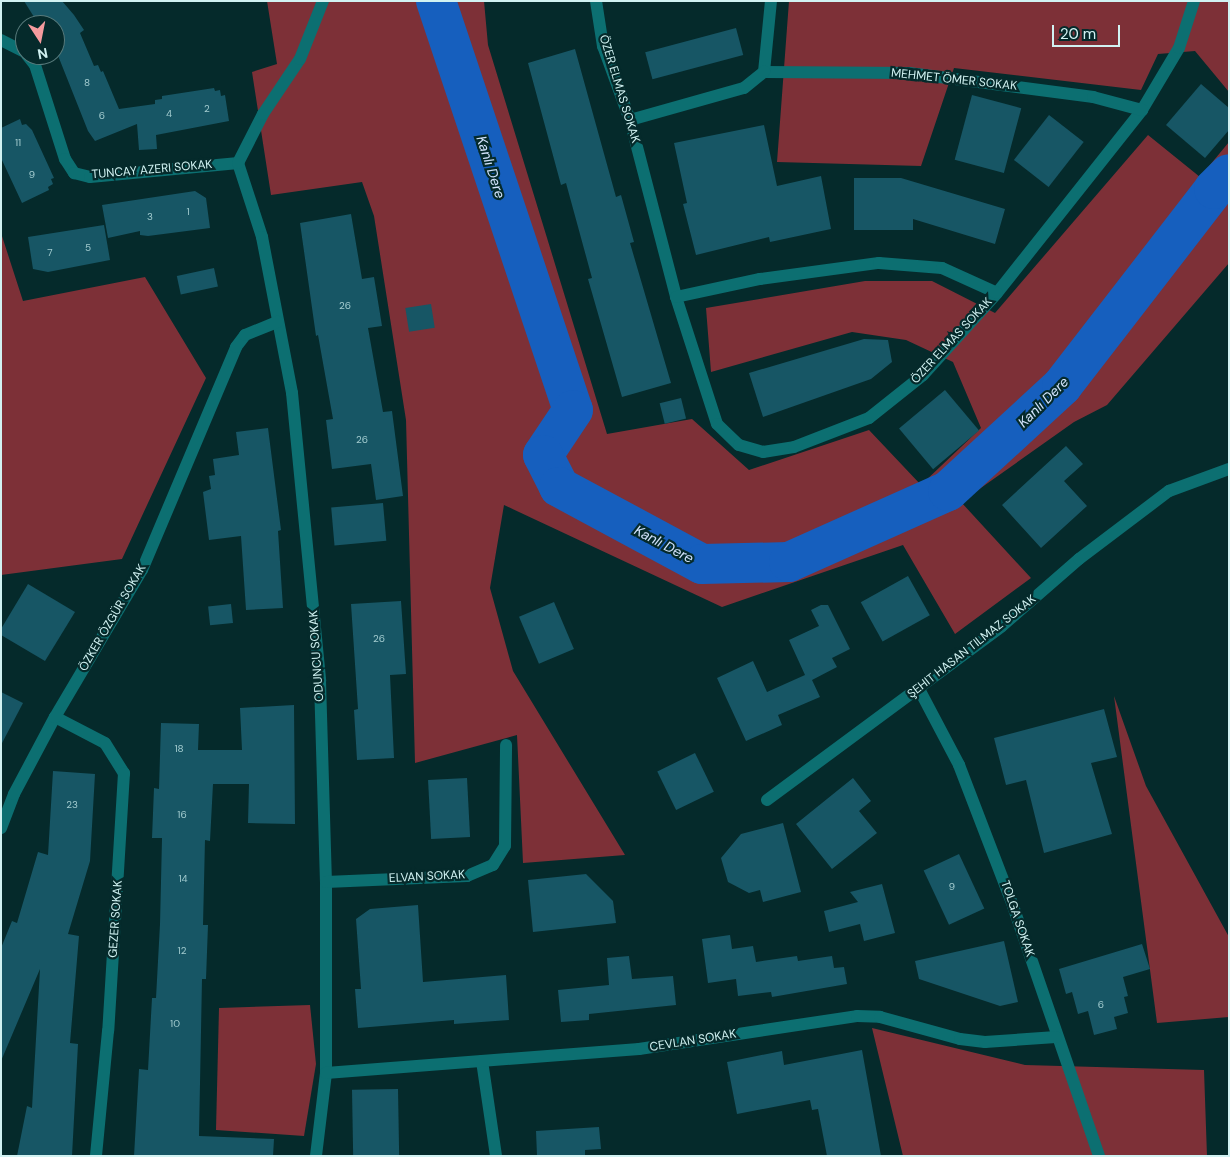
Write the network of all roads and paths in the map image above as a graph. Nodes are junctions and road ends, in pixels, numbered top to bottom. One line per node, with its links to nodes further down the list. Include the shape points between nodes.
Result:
1 (323, 1): 11 (street, via 300,59 263,114)
2 (596, 1): 10 (street, ÖZER ELMAS SOKAK, via 603,46)
3 (771, 1): 8 (street)
4 (1194, 1): 9 (street, ÖZER ELMAS SOKAK, via 1179,48)
5 (1, 40): 6 (street, TUNCAY AZERI SOKAK)
6 (15, 48)
7 (35, 65): 11 (street, TUNCAY AZERI SOKAK, via 64,159 74,173 90,177)
8 (764, 72): 9 (street, MEHMET ÖMER SOKAK, via 909,73 1093,97); 10 (street, via 744,88)
9 (1142, 110): 12 (street, ÖZER ELMAS SOKAK)
10 (630, 120): 13 (street, ÖZER ELMAS SOKAK)
11 (238, 163): 14 (street, ODUNCU SOKAK, via 262,237)
12 (997, 292): 13 (street, via 942,268 878,263 760,278); 13 (street, ÖZER ELMAS SOKAK, via 923,375 869,418 794,447 763,452 739,445 717,424)
13 (676, 297)
14 (278, 322): 17 (street, ÖZKER ÖZGÜR SOKAK, via 245,335 236,347 142,570); 21 (street, ODUNCU SOKAK, via 299,449 320,681)
15 (1229, 469): 16 (street, via 1169,491 1079,559 1002,626)
16 (919, 689): 19 (street); 22 (street, TOLGA SOKAK, via 959,765 1013,906)
17 (55, 717): 20 (street, ÖZKER ÖZGÜR SOKAK, via 14,794); 25 (street, GEZER SOKAK, via 105,743 124,773 108,1031)
18 (506, 745): 21 (street, ELVAN SOKAK, via 506,846 493,865 467,876)
19 (767, 800)
20 (1, 828)
21 (326, 882): 24 (street, ODUNCU SOKAK)
22 (1056, 1037): 23 (street, CEVLAN SOKAK, via 985,1042 960,1039 880,1017 857,1016 639,1049); 28 (street, TOLGA SOKAK)
23 (482, 1061): 24 (street, CEVLAN SOKAK); 27 (street)
24 (326, 1073): 26 (street, ODUNCU SOKAK)
25 (96, 1156)
26 (316, 1156)
27 (496, 1156)
28 (1100, 1156)

